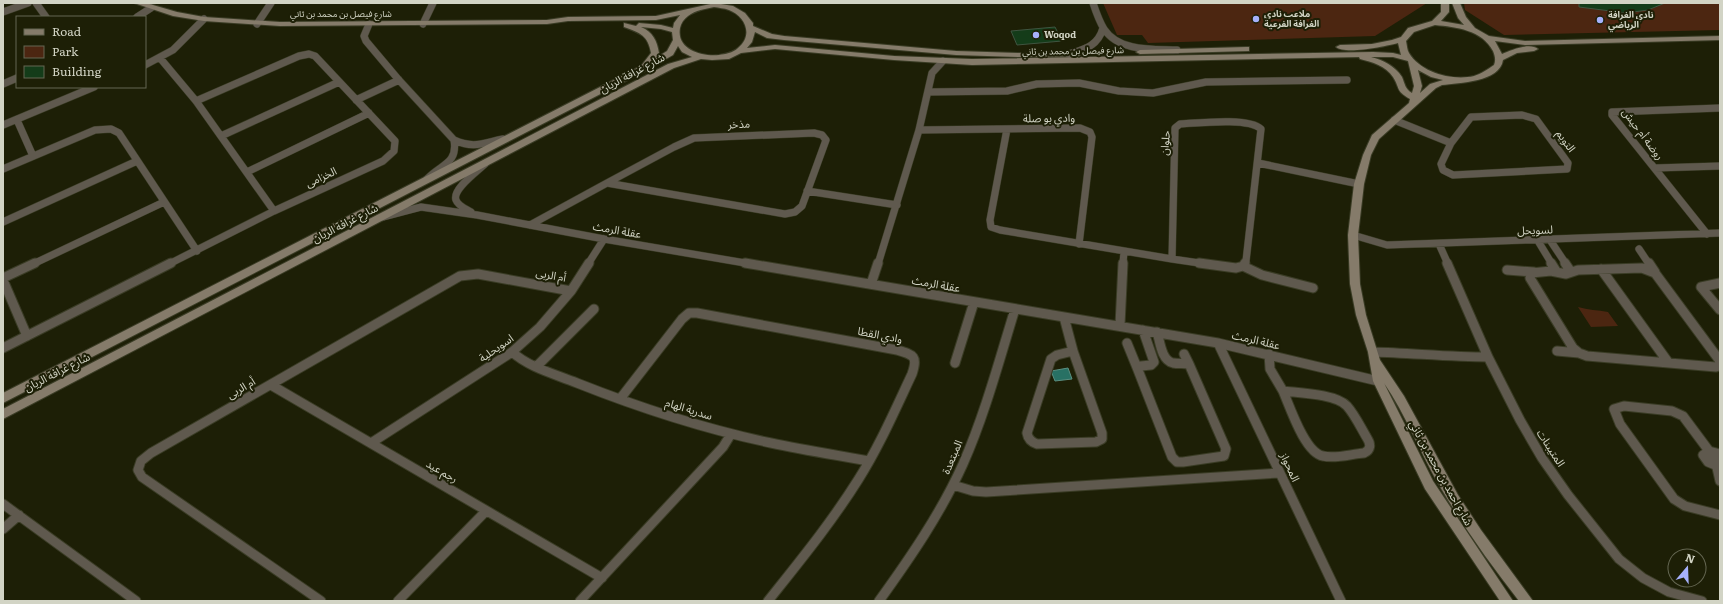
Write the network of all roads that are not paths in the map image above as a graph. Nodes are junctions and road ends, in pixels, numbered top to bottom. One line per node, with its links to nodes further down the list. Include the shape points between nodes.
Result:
1 (28, 3): 13 (street)
2 (36, 3): 14 (street)
3 (138, 3): 11 (street, شارع فيصل بن محمد بن ثاني)
4 (272, 3): 19 (street)
5 (433, 3): 21 (street)
6 (1093, 3): 24 (street)
7 (1445, 3): 18 (street, via 1445,12)
8 (1456, 3): 25 (street, via 1462,18)
9 (706, 5): 10 (street); 12 (street)
10 (734, 6): 23 (street)
11 (151, 8): 15 (street); 16 (street, شارع فيصل بن محمد بن ثاني)
12 (691, 11): 17 (street, شارع فيصل بن محمد بن ثاني, via 656,18); 26 (street, via 679,19 676,24)
13 (3, 12)
14 (45, 16)
15 (139, 16)
16 (204, 19): 19 (street, شارع فيصل بن محمد بن ثاني); 36 (street, via 178,45)
17 (583, 22): 21 (street, شارع فيصل بن محمد بن ثاني); 22 (street, شارع فيصل بن محمد بن ثاني)
18 (1435, 23): 25 (street); 29 (street, via 1414,28 1406,33)
19 (257, 24): 20 (street, شارع فيصل بن محمد بن ثاني)
20 (369, 24): 21 (street, شارع فيصل بن محمد بن ثاني); 45 (street, via 364,36 366,41)
21 (424, 24)
22 (627, 25): 26 (street, شارع فيصل بن محمد بن ثاني, via 655,26); 42 (street, via 643,31 655,46 655,53)
23 (751, 28): 31 (street, via 749,42); 33 (street, شارع فيصل بن محمد بن ثاني, via 770,36 784,38 933,52)
24 (1103, 28): 32 (street, via 1118,42 1131,46); 33 (street, via 1098,42)
25 (1473, 30): 27 (street)
26 (676, 36): 35 (street, via 685,50); 42 (street, شارع غرافة الريان, via 670,53)
27 (1487, 38): 28 (street, via 1525,43); 37 (street, via 1496,48)
28 (1720, 38)
29 (1403, 39): 32 (street, شارع فيصل بن محمد بن ثاني, via 1373,46); 40 (street, via 1403,48)
30 (1720, 44): 37 (street, via 1523,49)
31 (741, 51): 35 (street, via 722,58); 38 (street, شارع فيصل بن محمد بن ثاني, via 781,47)
32 (1194, 51): 33 (street, شارع فيصل بن محمد بن ثاني)
33 (1069, 54)
34 (1350, 54): 39 (street, شارع فيصل بن محمد بن ثاني, via 1042,62); 40 (street, شارع فيصل بن محمد بن ثاني, via 1388,54); 53 (street, via 1370,58 1389,68 1397,75 1403,91)
35 (699, 57): 69 (street, شارع غرافة الريان, via 671,66)
36 (160, 58): 41 (street); 54 (street)
37 (1500, 58): 47 (street, via 1497,67 1489,74 1477,79)
38 (925, 60): 39 (street, شارع فيصل بن محمد بن ثاني); 43 (street)
39 (943, 61): 43 (street)
40 (1410, 61): 47 (street, via 1430,75); 53 (street, via 1418,86)
41 (146, 65)
42 (644, 68): 63 (street, شارع غرافة الريان)
43 (932, 73): 51 (street)
44 (16, 78): 49 (street)
45 (400, 80): 52 (street); 64 (street)
46 (1347, 80): 51 (street, via 1206,82 1153,93 1119,91 1078,83 1037,84 1006,91)
47 (1459, 80): 53 (street, شارع احمد بن محمد بن ثاني, via 1436,84)
48 (339, 82): 52 (street, الخزامى); 54 (street, الخزامى, via 315,56 309,54); 62 (street)
49 (3, 84)
50 (91, 88): 57 (street)
51 (928, 92): 61 (street)
52 (356, 100): 56 (street, الخزامى)
53 (1414, 100): 58 (street, شارع احمد بن محمد بن ثاني)
54 (196, 101): 62 (street)
55 (1720, 108): 71 (street, روضة أم حيش, via 1612,112)
56 (369, 113): 73 (street); 80 (street, الخزامى, via 395,141 394,151 383,160)
57 (17, 120): 59 (street); 66 (street)
58 (1394, 120): 65 (street); 76 (street, شارع احمد بن محمد بن ثاني, via 1375,137)
59 (3, 126)
60 (1008, 129): 61 (street, وادي بو صلة); 91 (street, via 990,220 992,227); 91 (street, وادي بو صلة, via 1084,128 1092,134)
61 (919, 130): 79 (street)
62 (221, 136): 73 (street)
63 (506, 139): 64 (street, via 473,146); 74 (street, شارع غرافة الريان)
64 (454, 140): 74 (street, via 454,157)
65 (1451, 143): 65 (street, التويم, via 1441,167 1453,175 1564,170 1569,166 1536,119 1526,115 1470,117)
66 (33, 156): 67 (street, via 95,130 111,129 119,133); 72 (street)
67 (137, 161): 78 (street); 83 (street)
68 (1258, 163): 76 (street); 96 (street, حلوان, via 1261,129 1251,122 1184,124 1175,128); 97 (street, حلوان, via 1247,256)
69 (485, 164): 81 (street, عقلة الرمث, via 463,182 456,193 459,206); 82 (street, شارع غرافة الريان)
70 (1720, 166): 71 (street)
71 (1655, 168): 86 (street, روضة أم حيش)
72 (3, 169)
73 (247, 172): 80 (street)
74 (426, 180): 139 (street, شارع غرافة الريان)
75 (606, 183): 77 (street, مذخر, via 785,214 799,209); 77 (street, مذخر, via 694,138 819,133 826,140); 84 (street, مذخر)
76 (1359, 184): 87 (street, شارع احمد بن محمد بن ثاني)
77 (807, 191): 79 (street)
78 (164, 202): 94 (street); 104 (street)
79 (897, 205): 105 (street)
80 (274, 211): 94 (street, الخزامى)
81 (477, 215): 82 (street, عقلة الرمث, via 421,207); 84 (street, عقلة الرمث)
82 (382, 217): 141 (street, شارع غرافة الريان)
83 (3, 222)
84 (530, 225): 88 (street, عقلة الرمث)
85 (1720, 233): 86 (street, لسويحل)
86 (1708, 234): 89 (street, لسويحل)
87 (1352, 235): 92 (street, لسويحل, via 1387,246); 127 (street, شارع احمد بن محمد بن ثاني, via 1360,315)
88 (604, 239): 105 (street, عقلة الرمث); 108 (street, اسويحلية)
89 (1550, 240): 90 (street, لسويحل); 102 (street)
90 (1538, 241): 92 (street, لسويحل); 100 (street)
91 (1079, 244): 95 (street)
92 (1439, 244): 128 (street, المتيبنات)
93 (1639, 249): 103 (street)
94 (196, 251): 117 (street, الخزامى)
95 (1124, 251): 96 (street); 114 (street)
96 (1172, 259): 97 (street, via 1227,267)
97 (1243, 266): 107 (street, via 1262,275)
98 (1601, 269): 102 (street); 103 (street, via 1642,268); 129 (street)
99 (1507, 270): 101 (street)
100 (1556, 271): 101 (street); 102 (street, via 1566,274)
101 (1534, 272): 124 (street, via 1530,278 1573,348)
102 (1571, 272)
103 (1655, 273): 132 (street)
104 (3, 279): 117 (street)
105 (871, 284): 109 (street, عقلة الرمث)
106 (1720, 284): 112 (street, via 1701,287)
107 (1313, 288)
108 (572, 292): 123 (street, اسويحلية, via 540,327); 137 (street, أم الربى, via 478,274 460,276)
109 (974, 302): 111 (street, عقلة الرمث); 130 (street)
110 (594, 309): 133 (street)
111 (1015, 309): 113 (street, عقلة الرمث); 152 (street, المبتعدة, via 980,420)
112 (1720, 310)
113 (1064, 317): 114 (street, عقلة الرمث); 121 (street)
114 (1120, 325): 115 (street, عقلة الرمث)
115 (1143, 330): 116 (street, عقلة الرمث); 134 (street, via 1154,362 1141,366)
116 (1157, 332): 119 (street, عقلة الرمث); 131 (street, via 1169,361)
117 (27, 336): 120 (street, الخزامى)
118 (1127, 343): 134 (street)
119 (1218, 343): 126 (street, عقلة الرمث); 150 (street, المحواز)
120 (3, 348)
121 (1073, 351): 121 (street, via 1102,439 1096,442 1032,442 1028,439 1027,433 1051,359)
122 (1557, 351): 124 (street)
123 (512, 352): 133 (street, سدرية الهام); 145 (street, اسويحلية)
124 (1579, 353): 129 (street, via 1587,356)
125 (1184, 354): 131 (street)
126 (1269, 354): 136 (street, عقلة الرمث); 138 (street, via 1270,370)
127 (1374, 356): 128 (street, via 1416,353); 135 (street, شارع احمد بن محمد بن ثاني); 136 (street, شارع احمد بن محمد بن ثاني)
128 (1488, 357): 168 (street, المتيبنات, via 1542,458 1619,560 1642,578 1669,592)
129 (1668, 362): 132 (street)
130 (955, 363)
131 (1189, 364): 134 (street, via 1226,449 1224,456 1183,462 1177,462 1172,457)
132 (1719, 365)
133 (537, 366): 140 (street, سدرية الهام)
134 (1138, 370)
135 (1390, 380): 136 (street, عقلة الرمث); 167 (street, شارع احمد بن محمد بن ثاني, via 1433,463 1469,524)
136 (1378, 381): 166 (street, شارع احمد بن محمد بن ثاني, via 1429,486)
137 (271, 385): 145 (street, رجم عيد); 160 (street, أم الربى, via 151,453 141,461 138,470 142,477)
138 (1283, 391): 138 (street, via 1309,446 1316,454 1328,456 1368,451 1368,440 1346,405 1332,398)
139 (3, 398)
140 (620, 399): 144 (street, سدرية الهام); 148 (street, وادي القطا, via 682,319 690,313 908,353 914,357 916,364)
141 (14, 408): 142 (street, شارع غرافة الريان); 143 (street)
142 (3, 414)
143 (3, 419)
144 (731, 434): 148 (street, سدرية الهام); 158 (street, via 723,447)
145 (371, 443): 154 (street, رجم عيد)
146 (1709, 451): 147 (street); 149 (street); 156 (street, via 1678,413 1624,406 1614,409 1620,424 1674,499 1685,506)
147 (1720, 454)
148 (869, 461): 163 (street, وادي القطا, via 837,511)
149 (1718, 467): 151 (street)
150 (1279, 473): 152 (street, via 986,492); 165 (street, المحواز)
151 (1720, 481)
152 (953, 485): 164 (street, المبتعدة, via 911,556)
153 (3, 504): 155 (street)
154 (486, 511): 158 (street, رجم عيد); 161 (street)
155 (19, 515): 157 (street); 159 (street)
156 (1720, 515)
157 (3, 529)
158 (602, 578): 162 (street)
159 (136, 601)
160 (322, 601)
161 (398, 601)
162 (580, 601)
163 (768, 601)
164 (879, 601)
165 (1341, 601)
166 (1507, 601)
167 (1527, 601)
168 (1702, 601)

